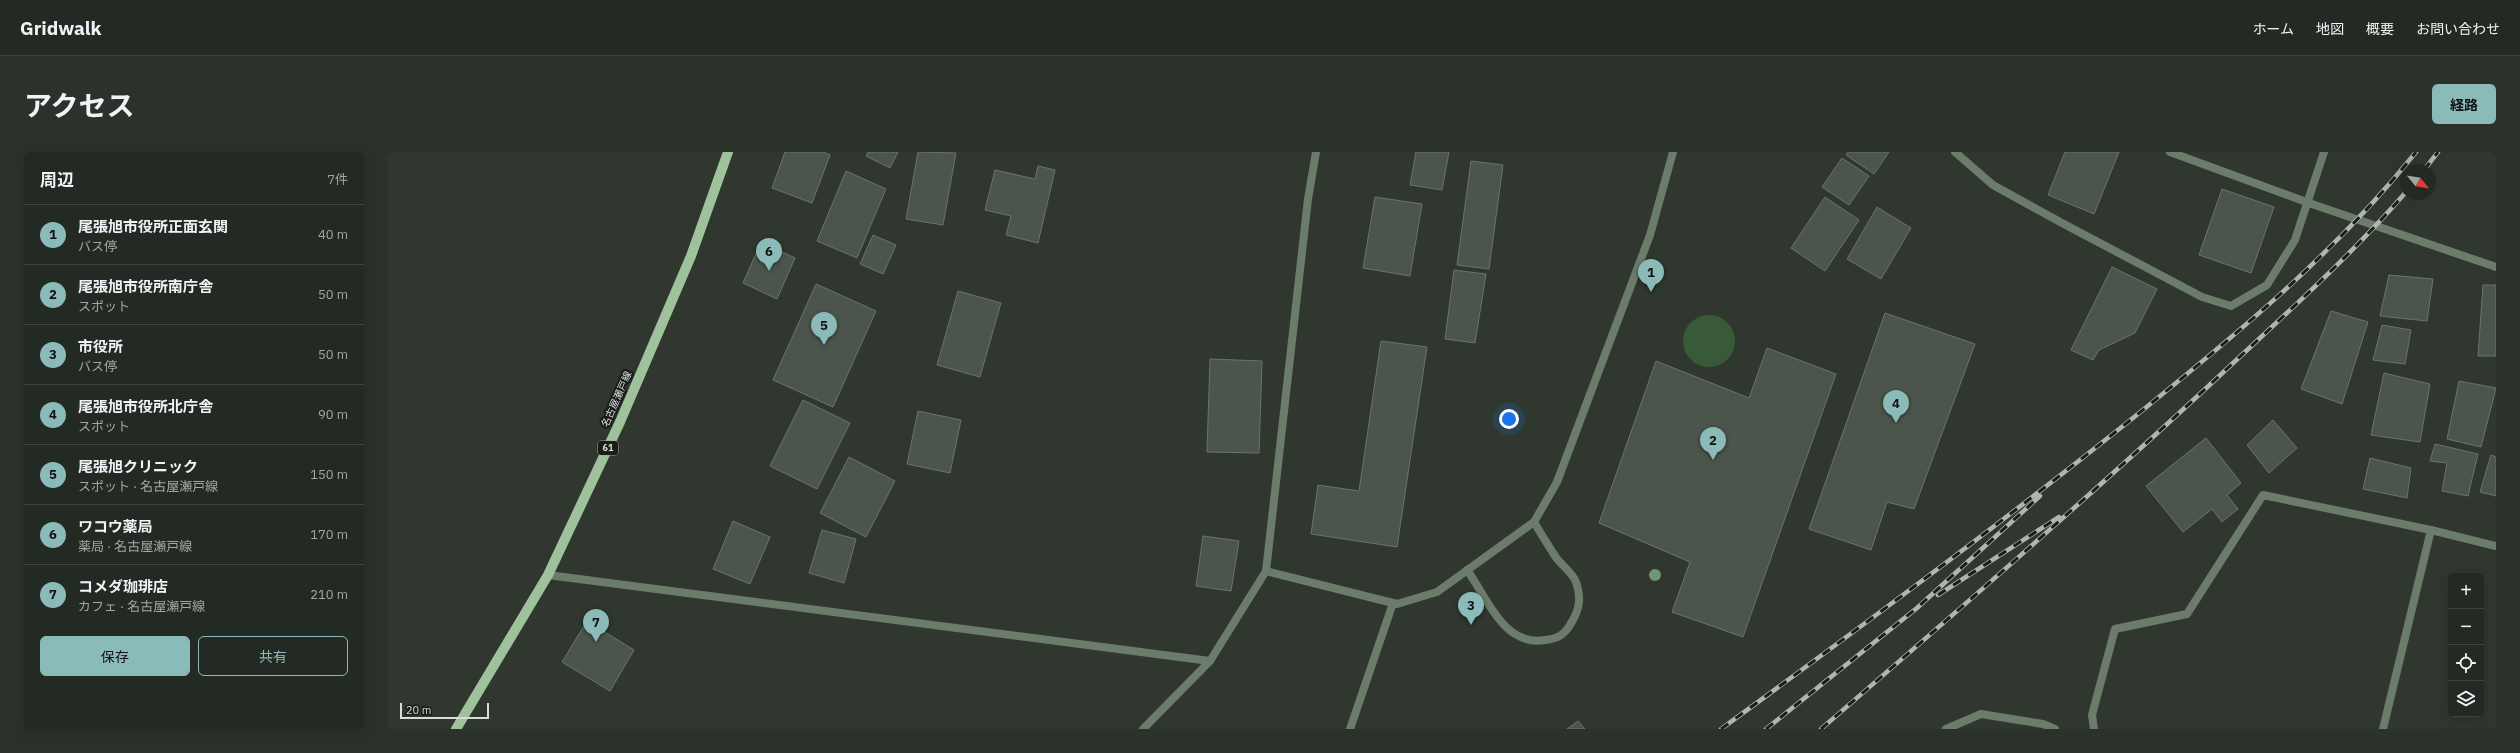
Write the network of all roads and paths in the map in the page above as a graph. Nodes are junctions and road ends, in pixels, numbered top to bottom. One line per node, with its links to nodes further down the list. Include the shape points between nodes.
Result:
1 (728, 152): 14 (main road, 名古屋瀬戸線 / 61, via 691,256 620,422)
2 (1316, 152): 13 (street, via 1308,199)
3 (1673, 152): 9 (street, via 1650,235 1557,482)
4 (1955, 152): 7 (street, via 1993,185 2202,297 2231,306 2267,285 2295,240)
5 (2170, 152): 7 (street)
6 (2324, 152): 7 (street)
7 (2309, 203): 8 (street)
8 (2496, 267)
9 (1534, 522): 12 (street, via 1485,560); 12 (street, via 1556,557 1576,580 1580,598 1578,614 1557,639 1538,641 1522,638 1509,631)
10 (2431, 530): 11 (street); 23 (street, via 2263,495 2187,614 2115,629 2092,715); 24 (street)
11 (2496, 546)
12 (1467, 570): 15 (street, via 1437,592)
13 (1266, 571): 15 (street); 16 (street)
14 (548, 575): 16 (street); 18 (main road, 名古屋瀬戸線 / 61)
15 (1394, 603): 20 (street)
16 (1210, 661): 19 (street)
17 (1963, 726): 21 (street); 22 (street, via 1981,714 2043,724)
18 (456, 729)
19 (1143, 729)
20 (1350, 729)
21 (1946, 729)
22 (2055, 729)
23 (2094, 729)
24 (2383, 729)

